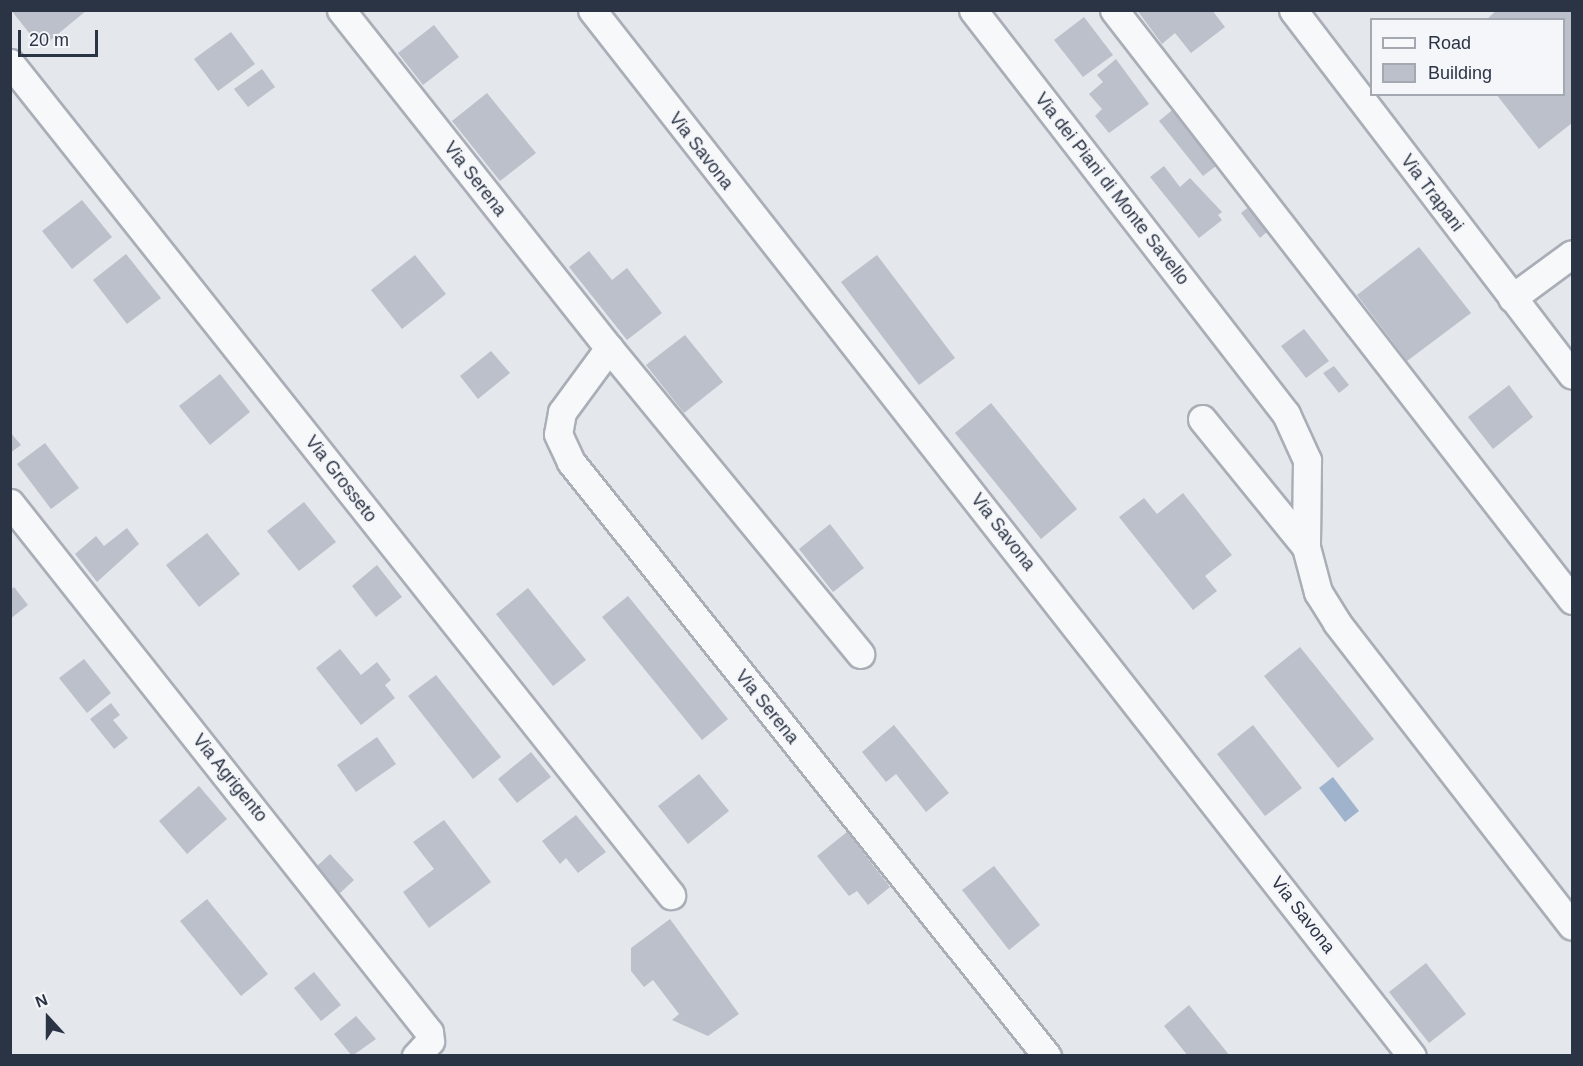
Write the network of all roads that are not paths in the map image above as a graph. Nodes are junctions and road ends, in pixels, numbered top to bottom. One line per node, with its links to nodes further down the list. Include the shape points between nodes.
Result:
1 (342, 10): 9 (street, Via Serena)
2 (592, 10): 20 (street, Via Savona)
3 (973, 10): 13 (street, Via dei Piani di Monte Savello, via 1291,421 1305,453 1309,485)
4 (1114, 10): 14 (street)
5 (1293, 10): 8 (street, Via Trapani)
6 (10, 63): 16 (street, Via Grosseto)
7 (1572, 254): 8 (street)
8 (1512, 298): 10 (street, Via Trapani)
9 (609, 348): 15 (street, Via Serena); 19 (street, Via Serena, via 561,412 558,434 571,462)
10 (1572, 375)
11 (1202, 419): 13 (street)
12 (10, 503): 18 (street, Via Agrigento, via 429,1032 430,1041)
13 (1306, 547): 17 (street, via 1318,592 1337,623)
14 (1572, 600)
15 (860, 654)
16 (671, 895)
17 (1572, 926)
18 (416, 1056)
19 (1047, 1056)
20 (1412, 1056)

